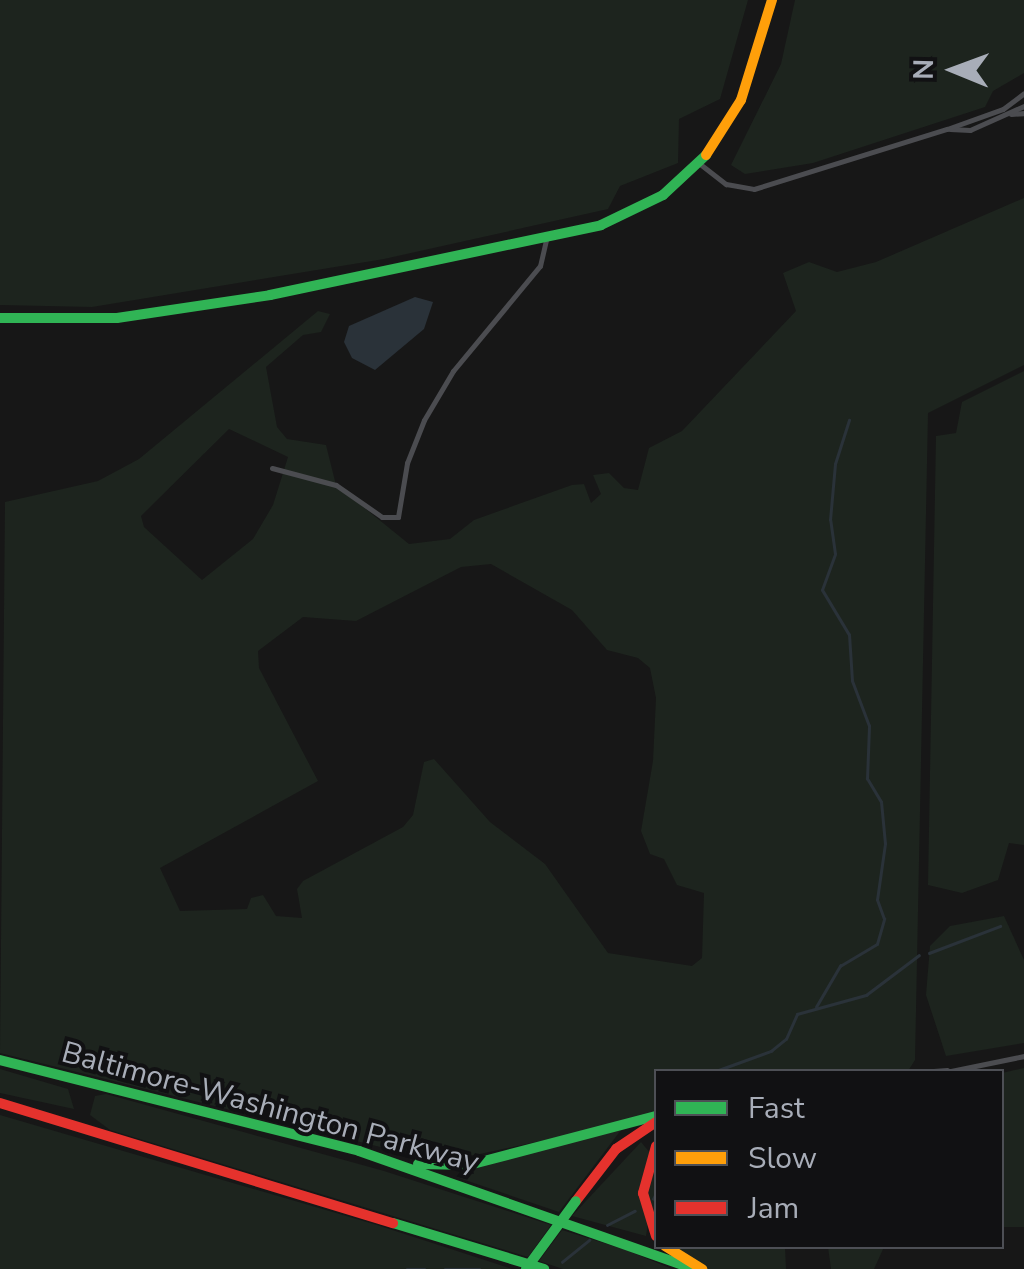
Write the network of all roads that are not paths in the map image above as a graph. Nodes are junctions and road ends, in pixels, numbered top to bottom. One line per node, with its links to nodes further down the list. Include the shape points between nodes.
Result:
1 (772, 0): 5 (main road, via 741,100)
2 (1024, 93): 4 (street, via 1003,109)
3 (1024, 109): 4 (street, via 970,130)
4 (947, 129): 5 (street, via 754,188 726,184)
5 (700, 164): 6 (main road, via 638,210)
6 (546, 240): 7 (main road, via 395,274 154,313); 8 (street, via 540,266 453,371 424,420 406,463 398,518 382,518 336,485)
7 (0, 318)
8 (272, 468)
9 (1024, 1056): 11 (street)
10 (0, 1060): 15 (main road, Baltimore-Washington Parkway)
11 (955, 1069)
12 (0, 1103): 20 (main road)
13 (654, 1122): 15 (main road, via 455,1167)
14 (654, 1124): 19 (main road, bridge, via 603,1166)
15 (359, 1151): 21 (main road, Baltimore-Washington Parkway)
16 (654, 1153): 17 (main road, via 643,1193)
17 (654, 1229)
18 (670, 1249): 21 (main road)
19 (526, 1269)
20 (543, 1269)
21 (698, 1269)

